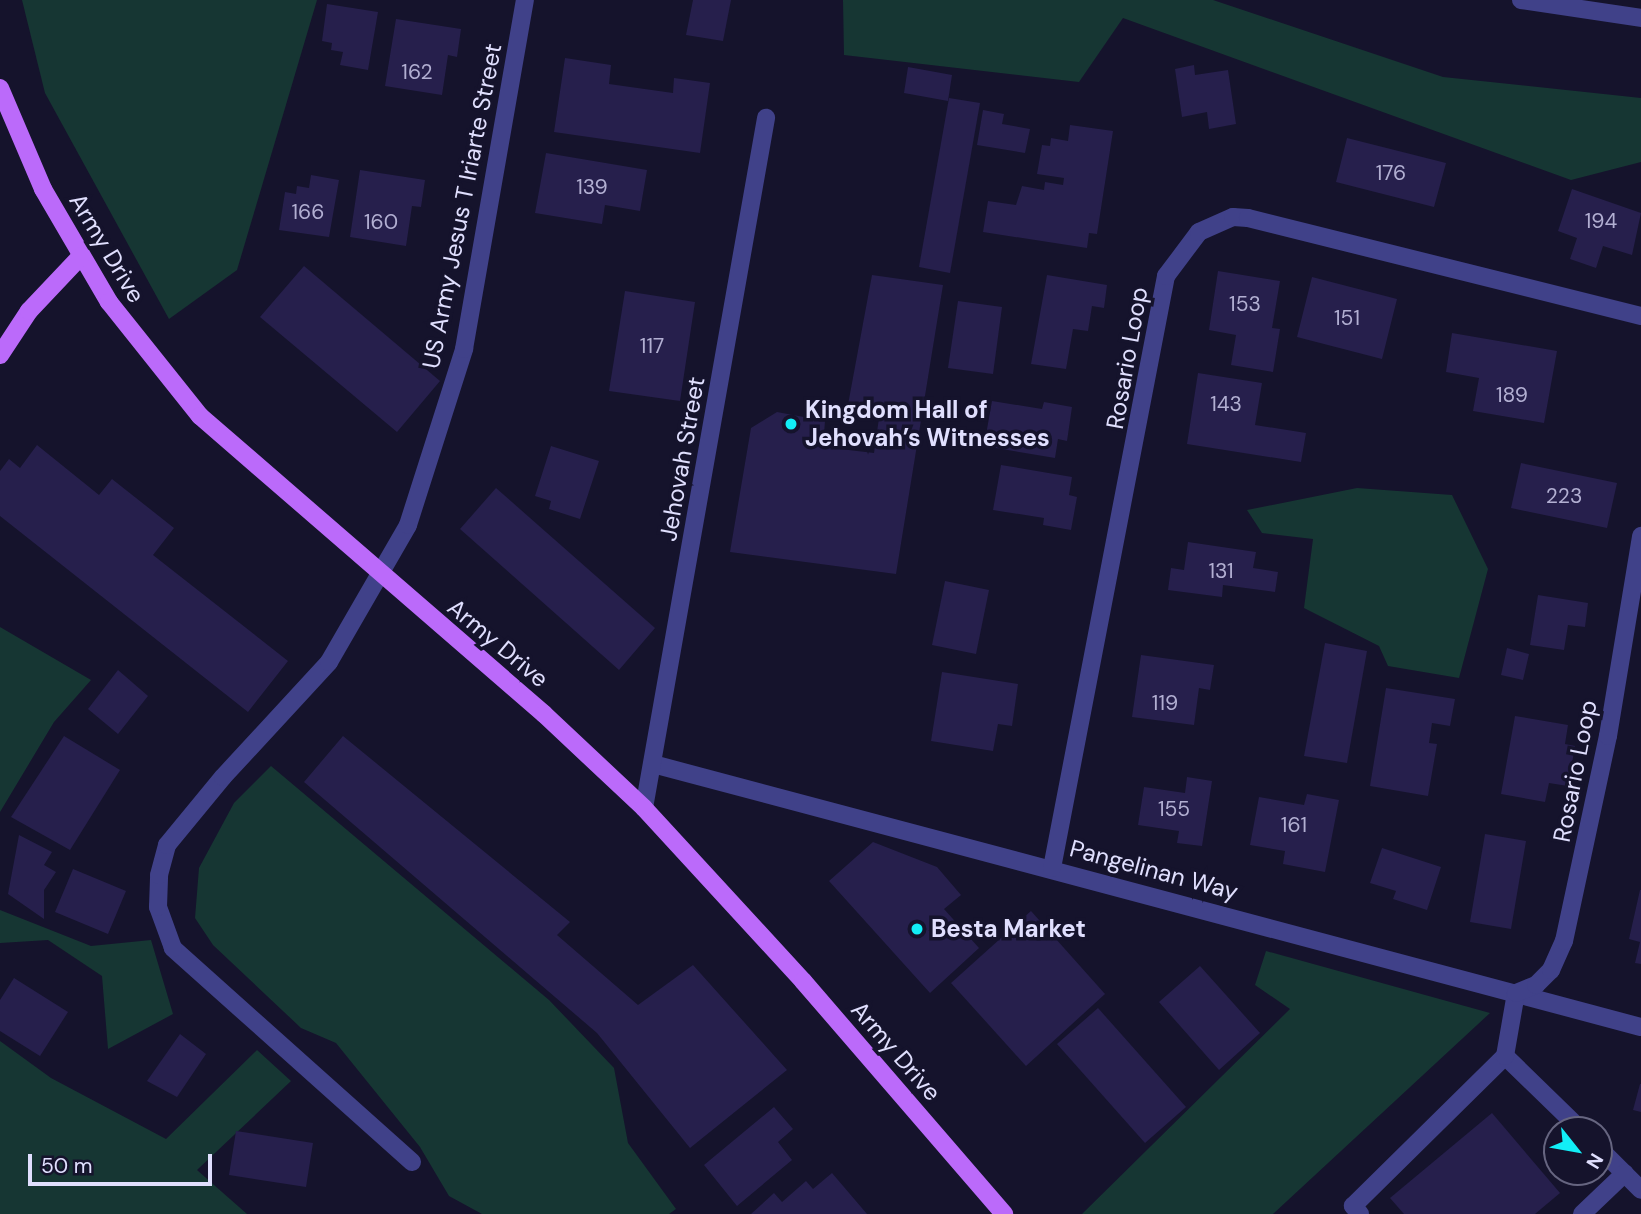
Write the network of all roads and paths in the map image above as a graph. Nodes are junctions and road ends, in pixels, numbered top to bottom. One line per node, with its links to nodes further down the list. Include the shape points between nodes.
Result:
1 (525, 0): 10 (street, US Army Jesus T Iriarte Street, via 464,349 429,470 408,525)
2 (1521, 0): 3 (street)
3 (1641, 18)
4 (0, 88): 6 (main road, Army Drive, via 43,188)
5 (766, 118): 12 (street, Jehovah Street)
6 (81, 256): 8 (main road, via 29,312); 10 (main road, Army Drive, via 152,362 200,416)
7 (1641, 316): 14 (street, Rosario Loop, via 1248,218 1233,217 1199,232 1166,276)
8 (0, 355)
9 (1641, 536): 11 (street, Rosario Loop)
10 (381, 576): 13 (main road, Army Drive, via 544,714); 20 (street, US Army Jesus T Iriarte Street, via 329,662 167,845 159,875 158,907 173,948)
11 (1636, 588): 15 (street, Rosario Loop, via 1564,941 1551,970 1536,985)
12 (653, 764): 13 (street, Jehovah Street); 14 (street, Pangelinan Way)
13 (643, 808): 23 (main road, Army Drive, via 803,981)
14 (1052, 869): 15 (street, Pangelinan Way)
15 (1516, 993): 16 (street, Pangelinan Way); 17 (street)
16 (1641, 1027)
17 (1505, 1056): 18 (street); 24 (street, via 1353,1206)
18 (1567, 1116)
19 (1613, 1161): 21 (street)
20 (412, 1162)
21 (1625, 1172): 22 (street); 25 (street)
22 (1641, 1190)
23 (1004, 1214)
24 (1360, 1214)
25 (1582, 1214)

